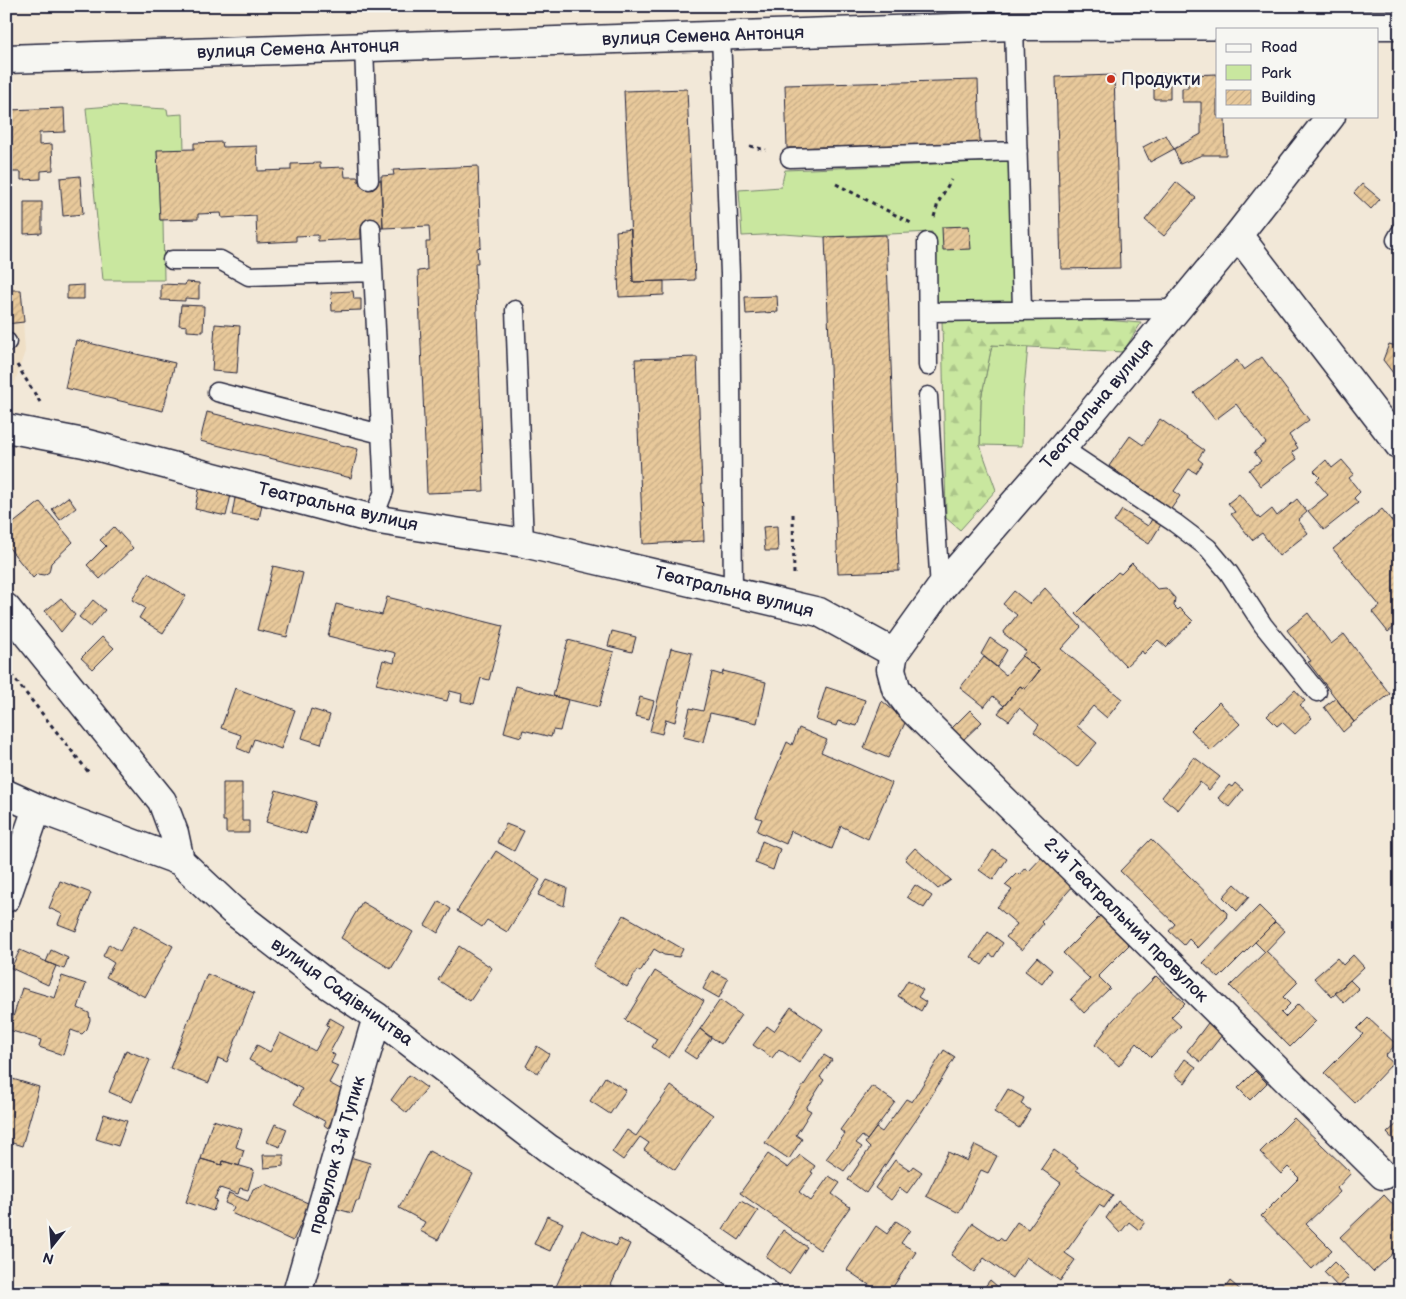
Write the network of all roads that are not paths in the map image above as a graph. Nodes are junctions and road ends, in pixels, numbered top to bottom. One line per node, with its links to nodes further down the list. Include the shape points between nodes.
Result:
1 (1014, 26): 2 (street, вулиця Семена Антонця); 3 (street, вулиця Семена Антонця); 7 (lane)
2 (1384, 26)
3 (722, 35): 4 (street, вулиця Семена Антонця); 29 (lane, via 730,274)
4 (364, 47): 5 (street, вулиця Семена Антонця); 9 (lane)
5 (6, 59)
6 (1329, 118): 11 (street, Театральна вулиця)
7 (1018, 151): 8 (lane); 17 (lane)
8 (790, 158)
9 (369, 180)
10 (370, 228): 14 (lane)
11 (1238, 235): 15 (street, Театральна вулиця); 24 (street)
12 (927, 242): 18 (lane)
13 (172, 260): 14 (lane, via 220,260 249,276)
14 (372, 272): 23 (lane)
15 (1176, 309): 17 (lane); 25 (street, Театральна вулиця)
16 (515, 310): 27 (lane)
17 (1022, 310): 18 (lane)
18 (930, 312): 19 (lane)
19 (928, 366)
20 (217, 392): 23 (lane)
21 (928, 396): 28 (lane)
22 (6, 428): 26 (street, Театральна вулиця, via 84,443)
23 (381, 434): 26 (lane, via 384,491)
24 (1400, 446)
25 (1062, 448): 28 (street, Театральна вулиця); 32 (lane, via 1208,548)
26 (374, 519): 27 (street, Театральна вулиця)
27 (524, 543): 29 (street, Театральна вулиця)
28 (940, 589): 31 (street, Театральна вулиця)
29 (733, 590): 31 (street, Театральна вулиця, via 819,612)
30 (6, 608): 35 (street, via 162,802)
31 (894, 654): 38 (street, 2-й Театральний провулок, via 891,670 896,688 910,707)
32 (1317, 692)
33 (6, 794): 34 (street)
34 (37, 808): 35 (street); 36 (street)
35 (180, 861): 37 (street, вулиця Садівництва, via 232,910 326,983)
36 (6, 898)
37 (377, 1017): 39 (street, провулок 3-й Тупик); 40 (street, вулиця Садівництва, via 549,1149)
38 (1383, 1175)
39 (297, 1293)
40 (765, 1293)

